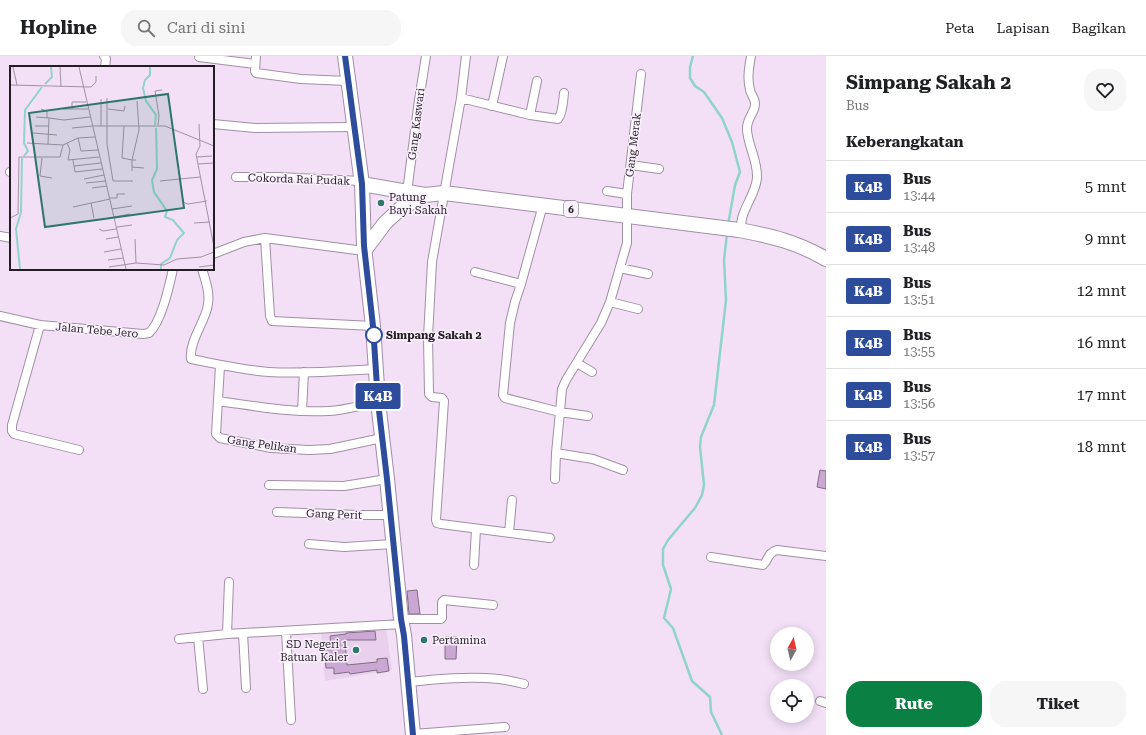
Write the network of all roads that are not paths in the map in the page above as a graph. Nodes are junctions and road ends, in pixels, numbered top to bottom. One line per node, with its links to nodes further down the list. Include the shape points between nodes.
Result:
1 (104, 56): 9 (street)
2 (345, 56): 11 (highway)
3 (426, 56): 24 (street, Gang Kaswari)
4 (466, 56): 14 (street)
5 (503, 56): 15 (street)
6 (751, 56): 30 (street, via 748,75 755,106 749,117 747,129 757,178)
7 (199, 57): 8 (street)
8 (255, 60): 11 (street, via 255,71 259,74)
9 (105, 66)
10 (641, 74): 19 (street, Gang Merak)
11 (348, 81): 18 (highway)
12 (537, 81): 16 (street)
13 (564, 93): 16 (street, via 558,120)
14 (461, 98): 15 (street); 25 (street)
15 (492, 106): 16 (street)
16 (530, 115)
17 (214, 124): 18 (street, via 255,128)
18 (354, 127): 22 (highway)
19 (631, 165): 20 (street); 26 (street, Gang Merak)
20 (659, 169)
21 (236, 177): 22 (street, Cokorda Rai Pudak)
22 (361, 182): 24 (highway, 6); 34 (highway)
23 (607, 191): 26 (street)
24 (407, 192): 27 (highway, 6)
25 (444, 193): 27 (highway, 6); 28 (highway, 6); 68 (street, via 432,262 428,337 429,394 444,399 436,520 437,523)
26 (627, 194): 29 (street, Gang Merak)
27 (425, 195): 34 (highway, 6, via 401,208 385,223)
28 (543, 205): 29 (highway, 6); 42 (street)
29 (627, 216): 30 (highway, 6); 37 (street, Gang Merak, via 627,243)
30 (740, 230): 36 (highway, 6, via 784,240)
31 (0, 236): 32 (street)
32 (10, 238)
33 (265, 238): 34 (street); 35 (street, via 244,242); 47 (street, via 272,321)
34 (364, 251): 47 (highway)
35 (214, 254)
36 (826, 259)
37 (620, 268): 41 (street); 43 (street, Gang Merak)
38 (173, 270): 46 (street, Jalan Tebe Jero, via 164,304 149,333)
39 (202, 270): 49 (street, via 209,293 207,309 192,346 191,359)
40 (475, 272): 42 (street)
41 (648, 274)
42 (521, 284): 56 (street, via 510,323 504,397)
43 (610, 302): 44 (street); 48 (street, Gang Merak, via 601,323)
44 (638, 309)
45 (0, 316): 46 (street, Jalan Tebe Jero)
46 (40, 325): 59 (street, via 12,431 14,434)
47 (373, 326): 50 (highway)
48 (577, 363): 52 (street); 56 (street, Gang Merak, via 568,374 562,389)
49 (220, 366): 51 (street, via 268,372); 53 (street)
50 (376, 369): 51 (street); 54 (highway)
51 (304, 372): 55 (street)
52 (592, 372)
53 (218, 401): 55 (street); 58 (street, Gang Pelikan, via 216,434 223,439 272,448 309,450)
54 (378, 402): 55 (street, via 330,411); 58 (highway)
55 (302, 411)
56 (560, 412): 57 (street); 60 (street, Gang Merak)
57 (588, 416)
58 (382, 438): 62 (highway)
59 (79, 450)
60 (556, 453): 61 (street, via 592,459); 63 (street, Gang Merak)
61 (623, 470)
62 (387, 479): 64 (street, via 344,486); 67 (highway)
63 (555, 479)
64 (269, 485)
65 (512, 500): 69 (street)
66 (277, 512): 67 (street, Gang Perit)
67 (390, 515): 72 (highway)
68 (476, 529): 69 (street); 75 (street)
69 (509, 533): 70 (street)
70 (550, 538)
71 (308, 544): 72 (street, via 344,547)
72 (393, 544): 78 (highway)
73 (826, 556): 74 (street, via 777,550 770,554 763,566)
74 (711, 557)
75 (474, 564)
76 (229, 582): 81 (street)
77 (493, 605): 78 (street, via 444,600 441,619)
78 (401, 622): 79 (street); 84 (highway)
79 (286, 631): 80 (street); 88 (street)
80 (243, 633): 81 (street); 87 (street)
81 (227, 634): 82 (street)
82 (198, 637): 83 (street); 86 (street)
83 (179, 639)
84 (408, 682): 85 (street, via 473,678); 90 (highway)
85 (524, 684)
86 (203, 688)
87 (246, 688)
88 (290, 720)
89 (505, 727): 90 (street)
90 (413, 734)

